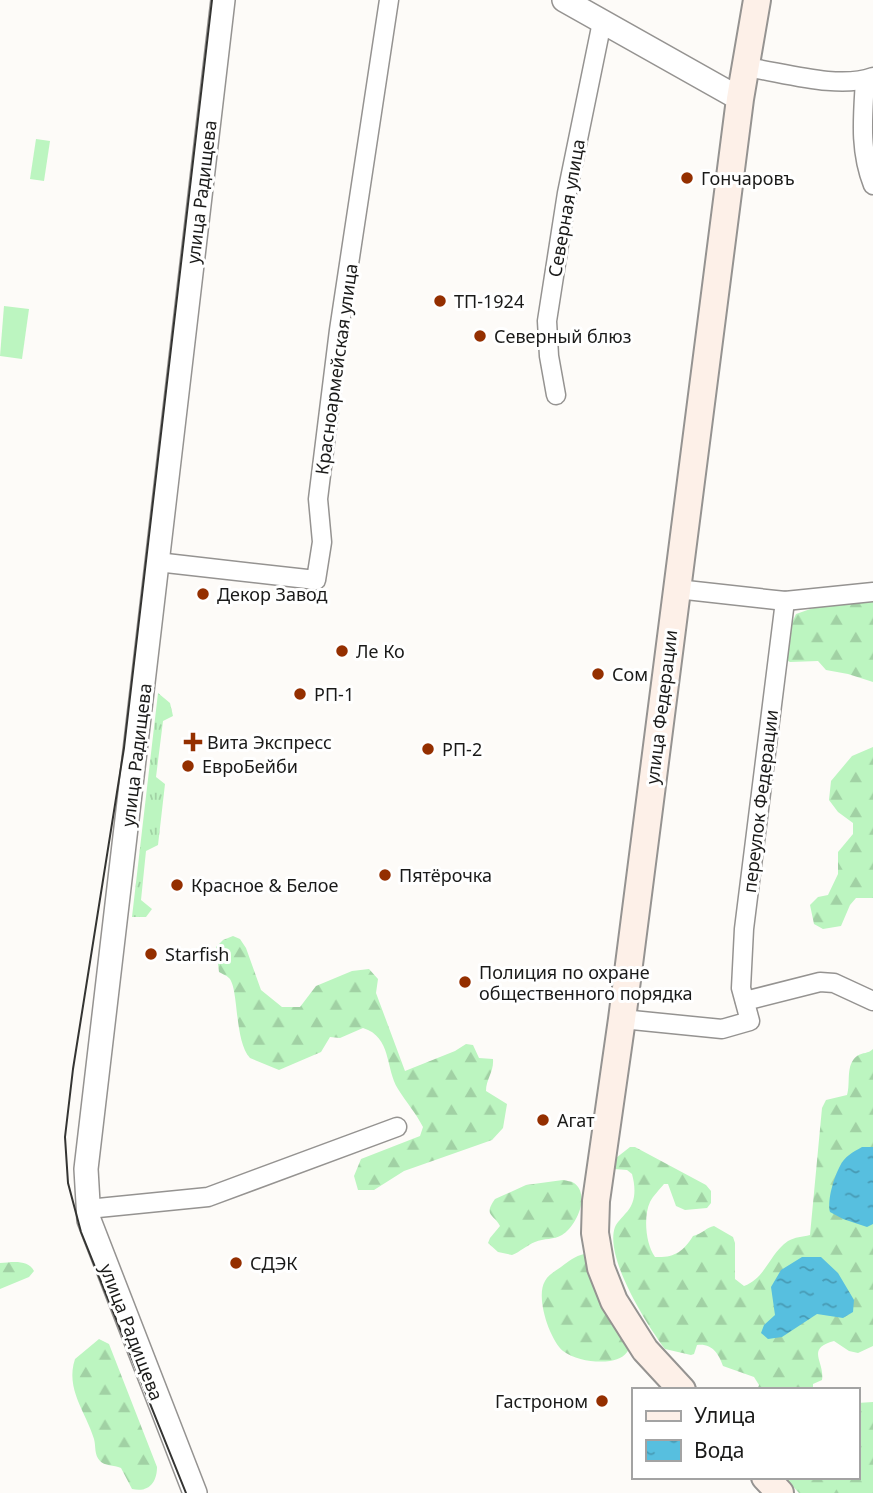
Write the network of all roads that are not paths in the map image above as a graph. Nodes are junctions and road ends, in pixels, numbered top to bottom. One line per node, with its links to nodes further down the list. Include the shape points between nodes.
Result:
1 (223, 0): 11 (street, улица Радищева)
2 (389, 0): 11 (street, Красноармейская улица, via 339,330 318,499 322,542 316,580)
3 (564, 0): 5 (street)
4 (757, 0): 6 (main road, улица Федерации)
5 (594, 12): 8 (street); 10 (street, Северная улица, via 547,321)
6 (745, 67): 7 (street, via 836,82); 8 (main road, улица Федерации)
7 (869, 78): 9 (street, via 862,135)
8 (740, 99): 12 (main road, улица Федерации)
9 (873, 185)
10 (556, 395)
11 (157, 562): 19 (street, улица Радищева, via 86,1169)
12 (677, 589): 14 (street); 17 (main road, улица Федерации)
13 (873, 592): 14 (street)
14 (785, 601): 16 (street, переулок Федерации, via 744,929 741,988)
15 (873, 1001): 16 (street, via 834,983 820,982)
16 (745, 1002): 17 (street, переулок Федерации, via 750,1021 722,1029)
17 (622, 1019): 20 (main road, улица Федерации, via 601,1157 595,1233 601,1268 614,1301 645,1350)
18 (397, 1127): 19 (street, via 208,1197)
19 (88, 1209): 22 (street, улица Радищева)
20 (680, 1388)
21 (767, 1479): 23 (main road)
22 (195, 1493)
23 (780, 1493)

